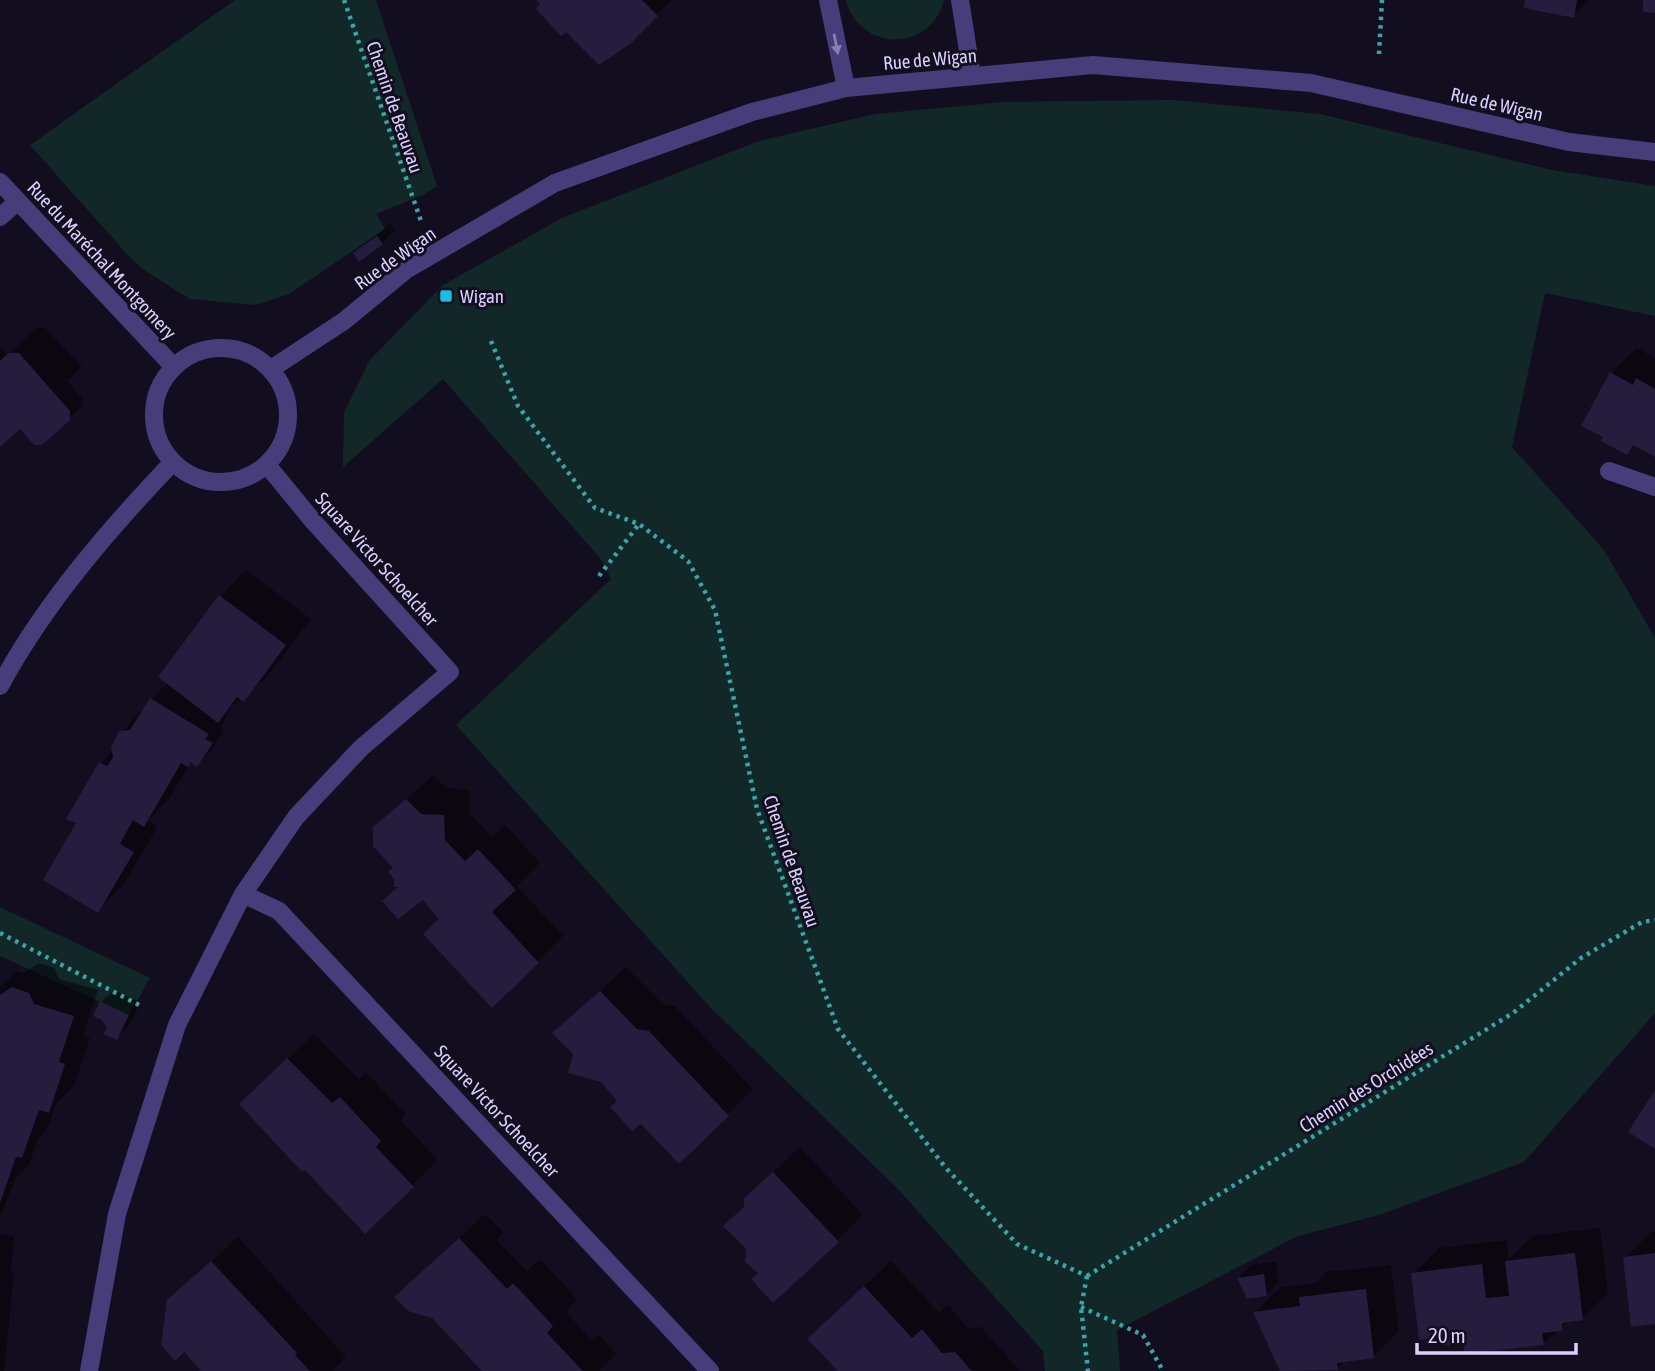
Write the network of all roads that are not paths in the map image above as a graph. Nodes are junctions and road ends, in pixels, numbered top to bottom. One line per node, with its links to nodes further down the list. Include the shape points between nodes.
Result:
1 (828, 0): 4 (street, one-way to 4)
2 (960, 0): 3 (street)
3 (972, 76): 4 (street, Rue de Wigan); 5 (street, Rue de Wigan, via 1093,65 1311,83 1569,142)
4 (846, 88): 10 (street, Rue de Wigan, via 752,112 555,183 406,270 344,321)
5 (1655, 152)
6 (0, 182): 7 (street, Rue du Maréchal Montgomery)
7 (18, 201): 8 (street); 9 (street, Rue du Maréchal Montgomery)
8 (0, 217)
9 (174, 367): 10 (street, via 197,352 229,346 253,355); 11 (street, via 158,390 152,422)
10 (271, 369): 12 (street, via 284,389 290,417 284,442)
11 (173, 462): 12 (street, via 191,476 214,483 240,480); 15 (street, via 118,520 17,654)
12 (267, 465): 16 (street, Square Victor Schoelcher, via 450,672 361,748 305,807)
13 (1609, 471): 14 (street)
14 (1655, 487)
15 (0, 686)
16 (243, 894): 17 (street, Square Victor Schoelcher, via 177,1026 117,1214); 18 (street, Square Victor Schoelcher, via 279,911)
17 (89, 1371)
18 (710, 1371)

